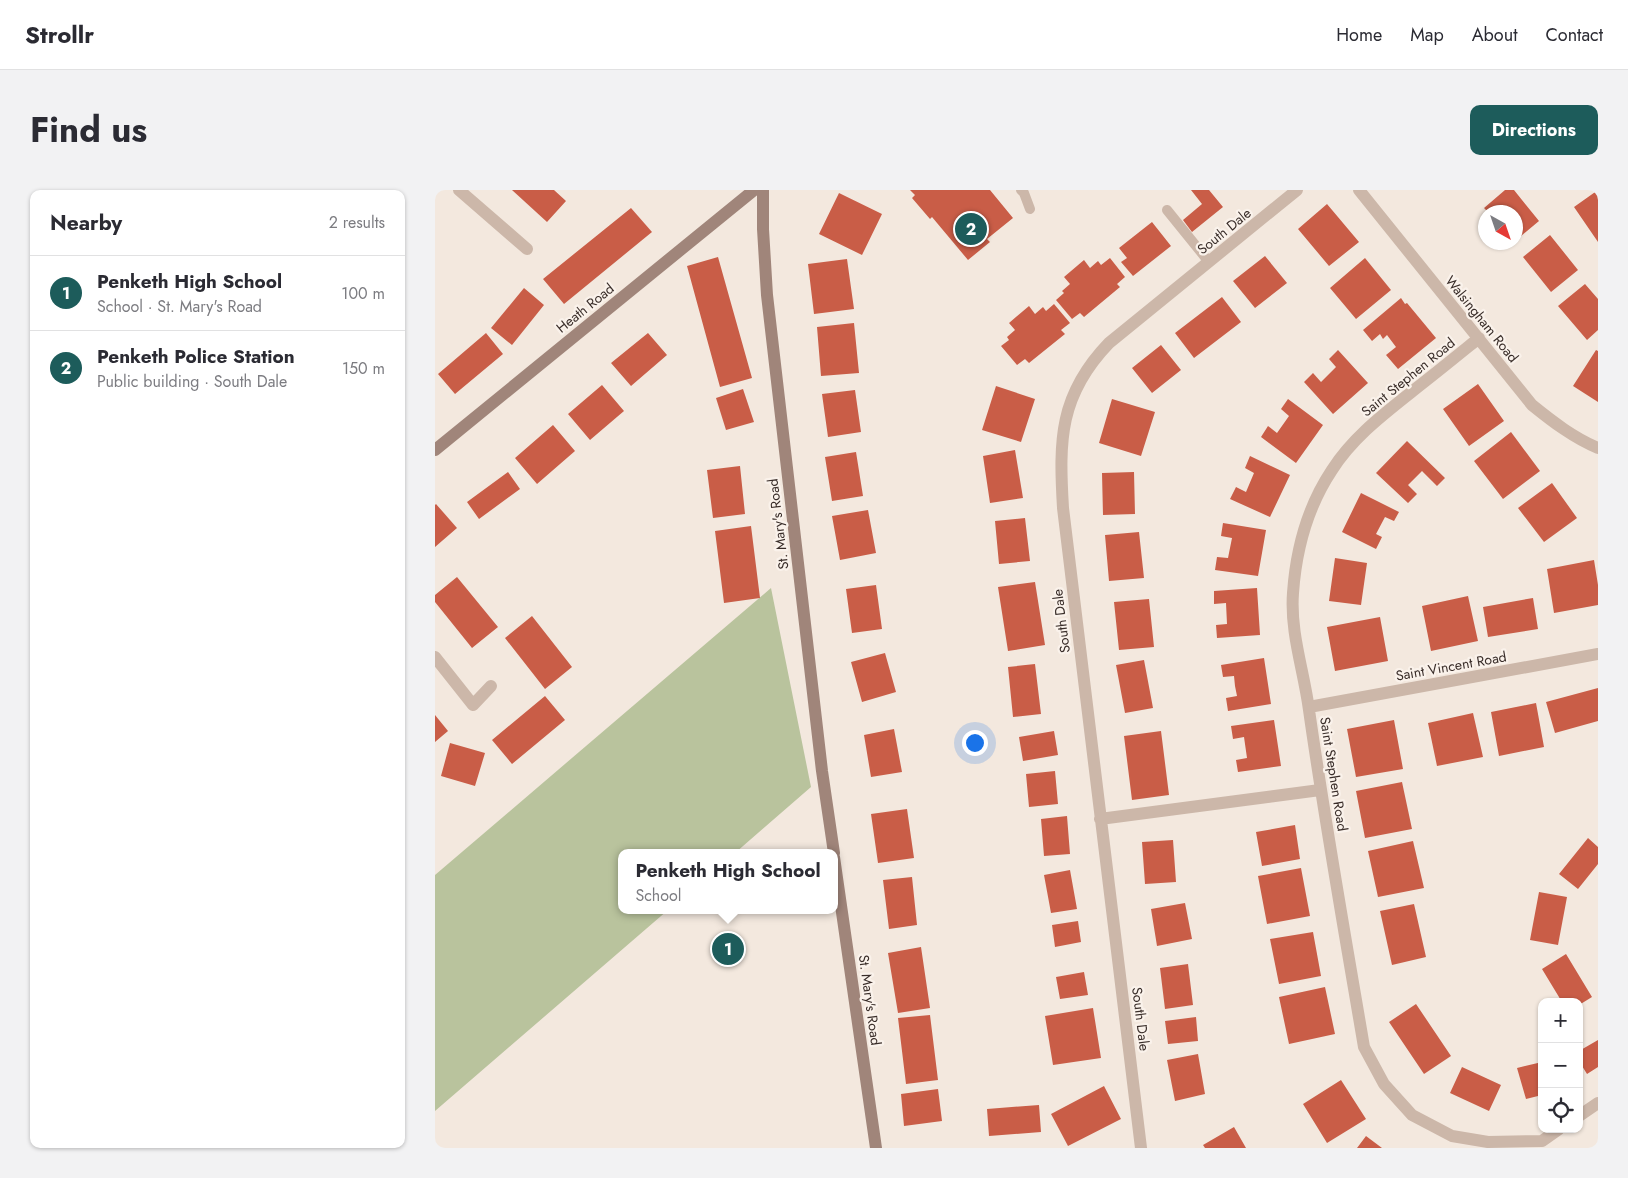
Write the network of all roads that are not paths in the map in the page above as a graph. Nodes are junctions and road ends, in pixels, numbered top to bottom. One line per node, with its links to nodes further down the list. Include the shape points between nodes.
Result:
1 (459, 190): 9 (street)
2 (754, 190): 12 (street, Heath Road)
3 (763, 190): 20 (street, St. Mary's Road, via 767,295)
4 (1021, 190): 7 (lane)
5 (1297, 190): 10 (street, South Dale)
6 (1359, 190): 11 (street, Walsingham Road)
7 (1030, 209)
8 (1167, 210): 10 (lane)
9 (527, 249)
10 (1209, 262): 19 (street, South Dale, via 1109,343 1097,356 1073,396 1066,416 1062,442 1063,508)
11 (1479, 338): 13 (street, Walsingham Road, via 1532,405); 17 (street, Saint Stephen Road, via 1378,418 1332,470 1315,501 1303,530 1292,595 1293,629)
12 (436, 446)
13 (1598, 448)
14 (1598, 654): 17 (street, Saint Vincent Road)
15 (435, 657): 16 (street, via 473,705)
16 (491, 686)
17 (1309, 707): 18 (street, Saint Stephen Road)
18 (1320, 790): 19 (street); 24 (street, Saint Stephen Road, via 1364,1047 1384,1084 1412,1115 1452,1136 1488,1142 1542,1141)
19 (1100, 819): 26 (street, South Dale)
20 (833, 849)
21 (838, 885): 25 (street, St. Mary's Road)
22 (1598, 1103): 23 (street)
23 (1583, 1113)
24 (1553, 1133)
25 (876, 1148)
26 (1141, 1148)

